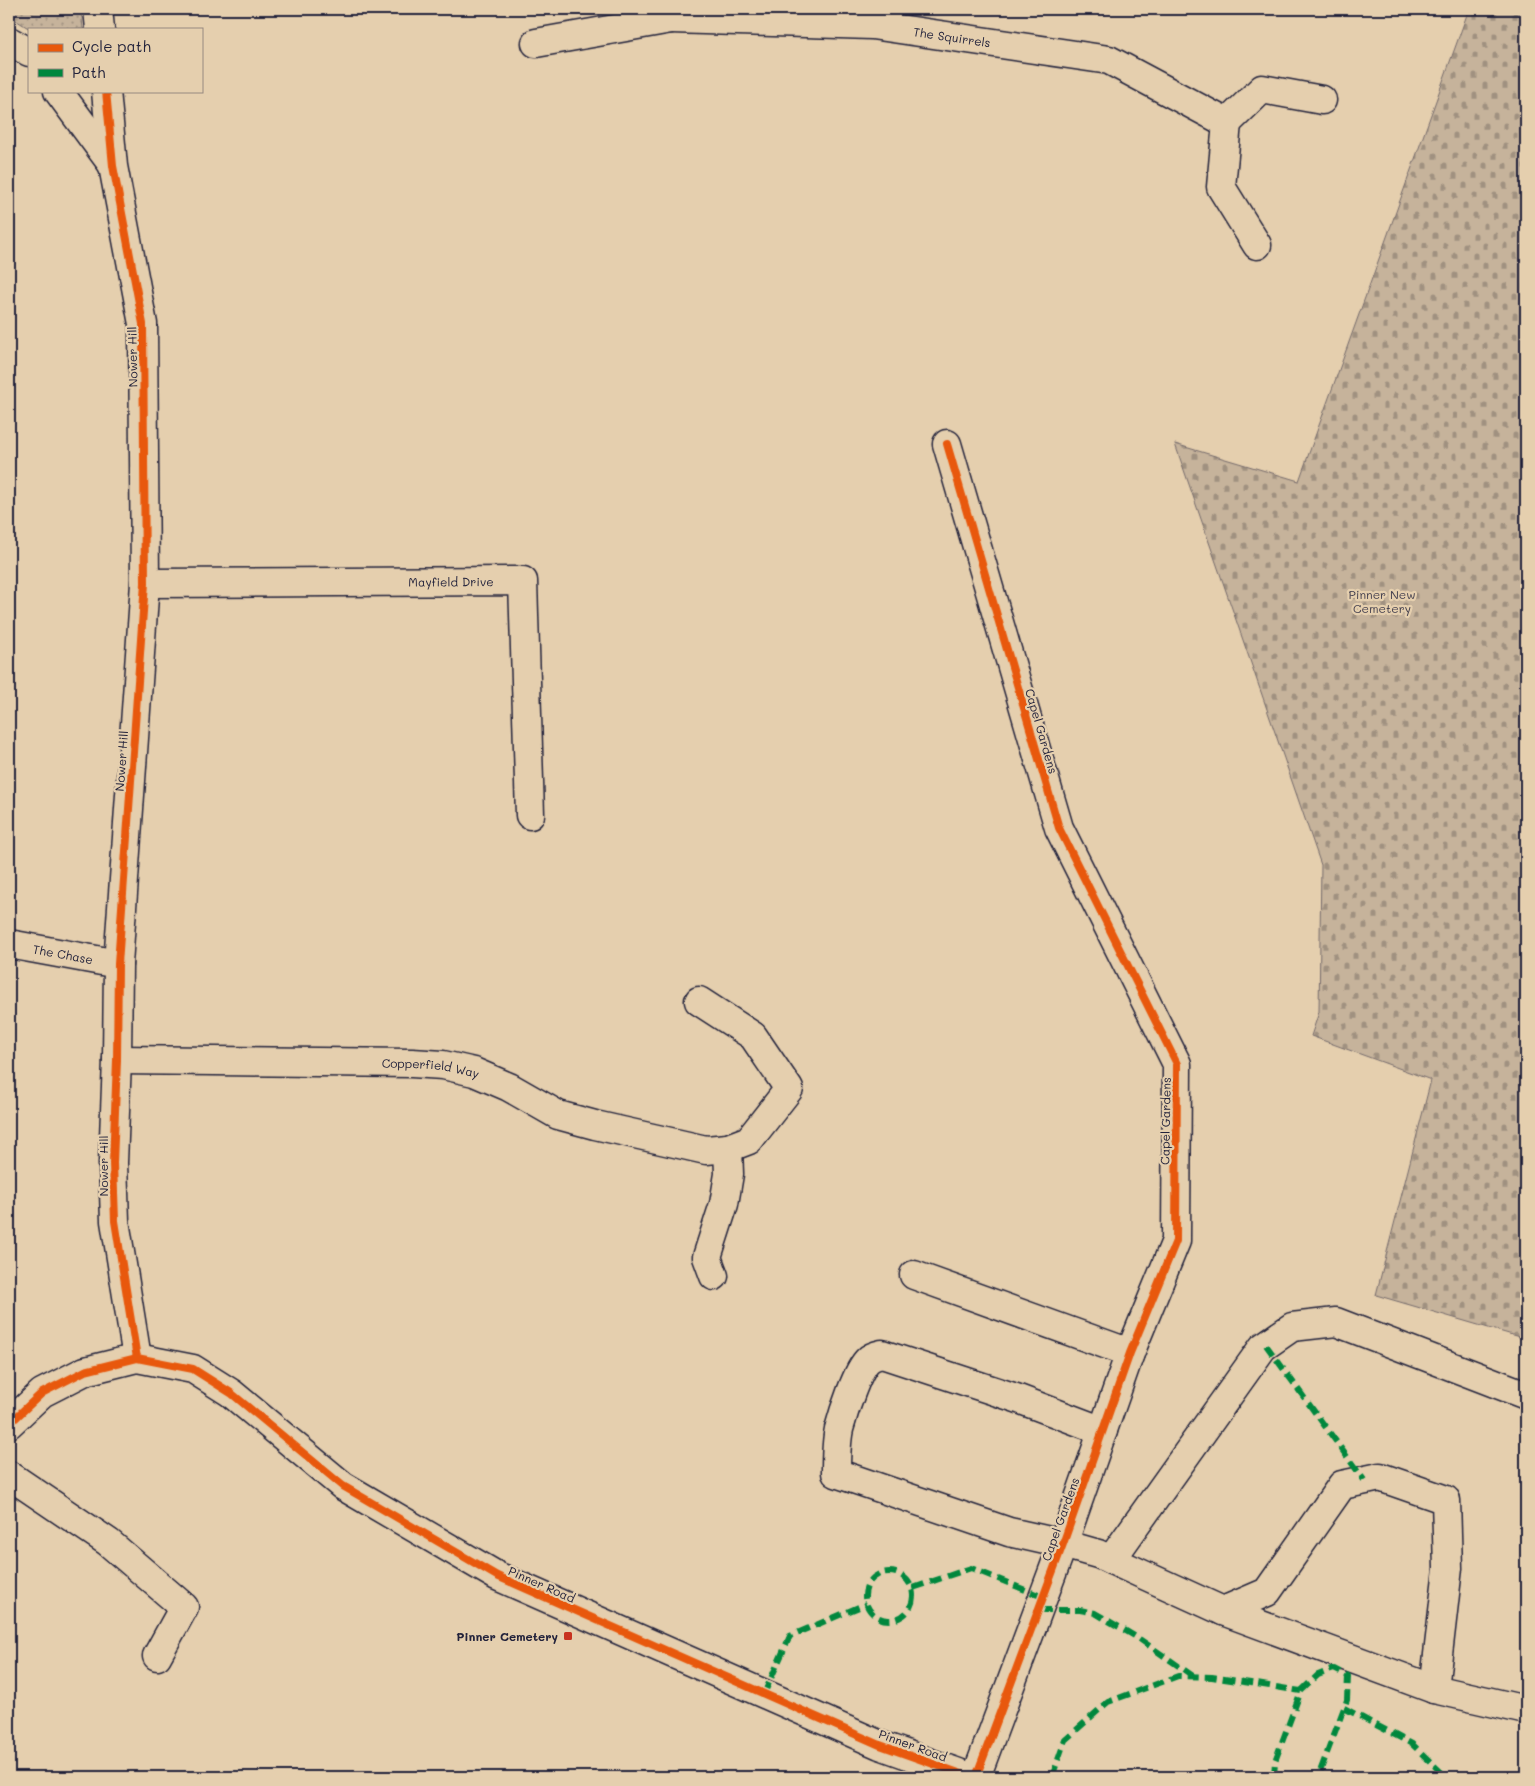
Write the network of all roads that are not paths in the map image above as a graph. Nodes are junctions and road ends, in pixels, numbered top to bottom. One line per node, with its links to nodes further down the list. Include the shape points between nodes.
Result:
1 (98, 9): 3 (street)
2 (671, 14): 5 (street, The Squirrels); 10 (street, The Squirrels, via 872,24 1109,60)
3 (100, 28)
4 (9, 41): 6 (street)
5 (536, 43)
6 (28, 51)
7 (59, 92): 11 (street)
8 (106, 92): 11 (street, Nower Hill)
9 (1322, 100): 10 (street, via 1262,89)
10 (1227, 123): 12 (street, via 1221,187)
11 (113, 166): 14 (street, Nower Hill, via 143,324)
12 (1257, 244)
13 (947, 444): 23 (street, Capel Gardens, via 1059,828 1177,1064 1176,1241)
14 (145, 583): 15 (street, Mayfield Drive, via 523,581); 17 (street, Nower Hill)
15 (530, 815)
16 (9, 944): 17 (street, The Chase)
17 (118, 964): 19 (street, Nower Hill)
18 (699, 1001): 20 (street, Copperfield Way, via 753,1036 789,1088 749,1140)
19 (118, 1060): 20 (street, Copperfield Way, via 443,1065 474,1072 509,1087 558,1115 706,1150); 24 (street, Nower Hill, via 113,1163 115,1221)
20 (728, 1148): 22 (street, via 729,1174 724,1204 707,1257)
21 (914, 1275): 23 (street)
22 (714, 1276)
23 (1130, 1353): 27 (street, Capel Gardens)
24 (137, 1358): 26 (street, via 85,1371 42,1393); 35 (street, Pinner Road, via 193,1369 231,1393 343,1486 498,1576)
25 (1526, 1395): 30 (street, via 1336,1322 1292,1327 1263,1347)
26 (9, 1424)
27 (1102, 1431): 29 (street, Capel Gardens); 29 (street, via 1008,1395 882,1354 875,1355 864,1365 839,1429 836,1473 1009,1532)
28 (9, 1476): 32 (street, via 108,1542 184,1607)
29 (1063, 1544): 30 (street); 37 (street, Capel Gardens)
30 (1111, 1560): 31 (street)
31 (1223, 1611): 33 (street); 33 (street, via 1267,1592 1342,1485 1380,1477 1446,1500 1448,1568)
32 (157, 1656)
33 (1434, 1689): 34 (street)
34 (1526, 1710)
35 (940, 1772): 36 (street, Pinner Road)
36 (970, 1777)
37 (976, 1777)

